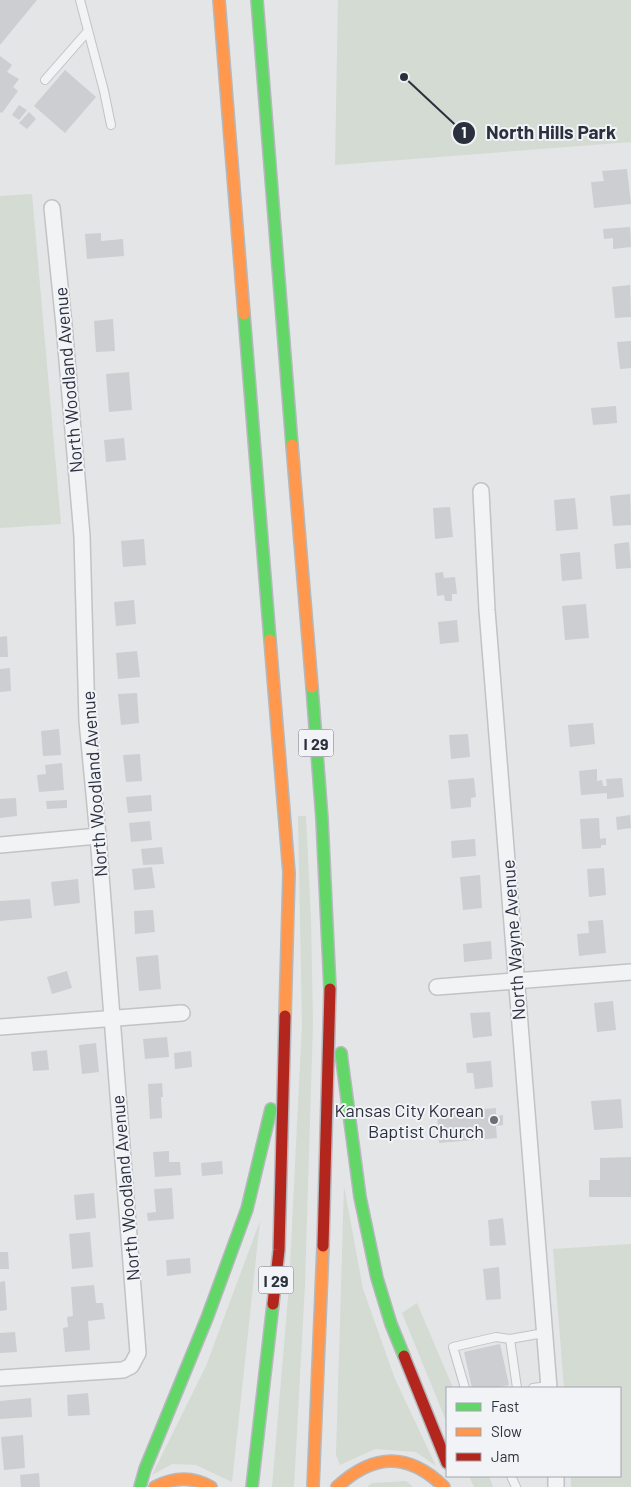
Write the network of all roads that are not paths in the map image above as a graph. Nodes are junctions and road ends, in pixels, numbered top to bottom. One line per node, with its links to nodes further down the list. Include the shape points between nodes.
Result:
1 (80, 0): 4 (lane)
2 (219, 0): 18 (highway, I 29, via 289,872)
3 (257, 0): 12 (highway, I 29, via 322,819)
4 (88, 31): 5 (lane); 6 (lane)
5 (45, 80)
6 (111, 125)
7 (52, 208): 9 (street, North Woodland Avenue, via 82,536 87,721)
8 (481, 491): 13 (street, North Wayne Avenue)
9 (98, 836): 10 (street); 16 (street, North Woodland Avenue)
10 (0, 845)
11 (631, 972): 13 (street)
12 (330, 976): 25 (highway, via 360,1196 377,1278 391,1324); 30 (highway, I 29)
13 (516, 982): 14 (street); 19 (street, North Wayne Avenue)
14 (438, 987)
15 (182, 1013): 16 (street)
16 (111, 1019): 17 (street); 21 (street, North Woodland Avenue, via 138,1344 136,1360 123,1370)
17 (0, 1027)
18 (285, 1072): 26 (highway, via 271,1110 244,1217); 29 (highway, I 29, via 279,1250)
19 (544, 1333): 20 (lane); 24 (street, North Wayne Avenue)
20 (510, 1339): 22 (lane, via 496,1337 453,1348); 23 (lane)
21 (0, 1378)
22 (465, 1387)
23 (517, 1387)
24 (544, 1387)
25 (446, 1461)
26 (140, 1487)
27 (155, 1487): 28 (highway, via 176,1478 204,1482)
28 (211, 1487)
29 (252, 1487)
30 (313, 1487)
31 (337, 1487): 32 (highway, via 356,1471 384,1460 423,1468)
32 (444, 1487)

